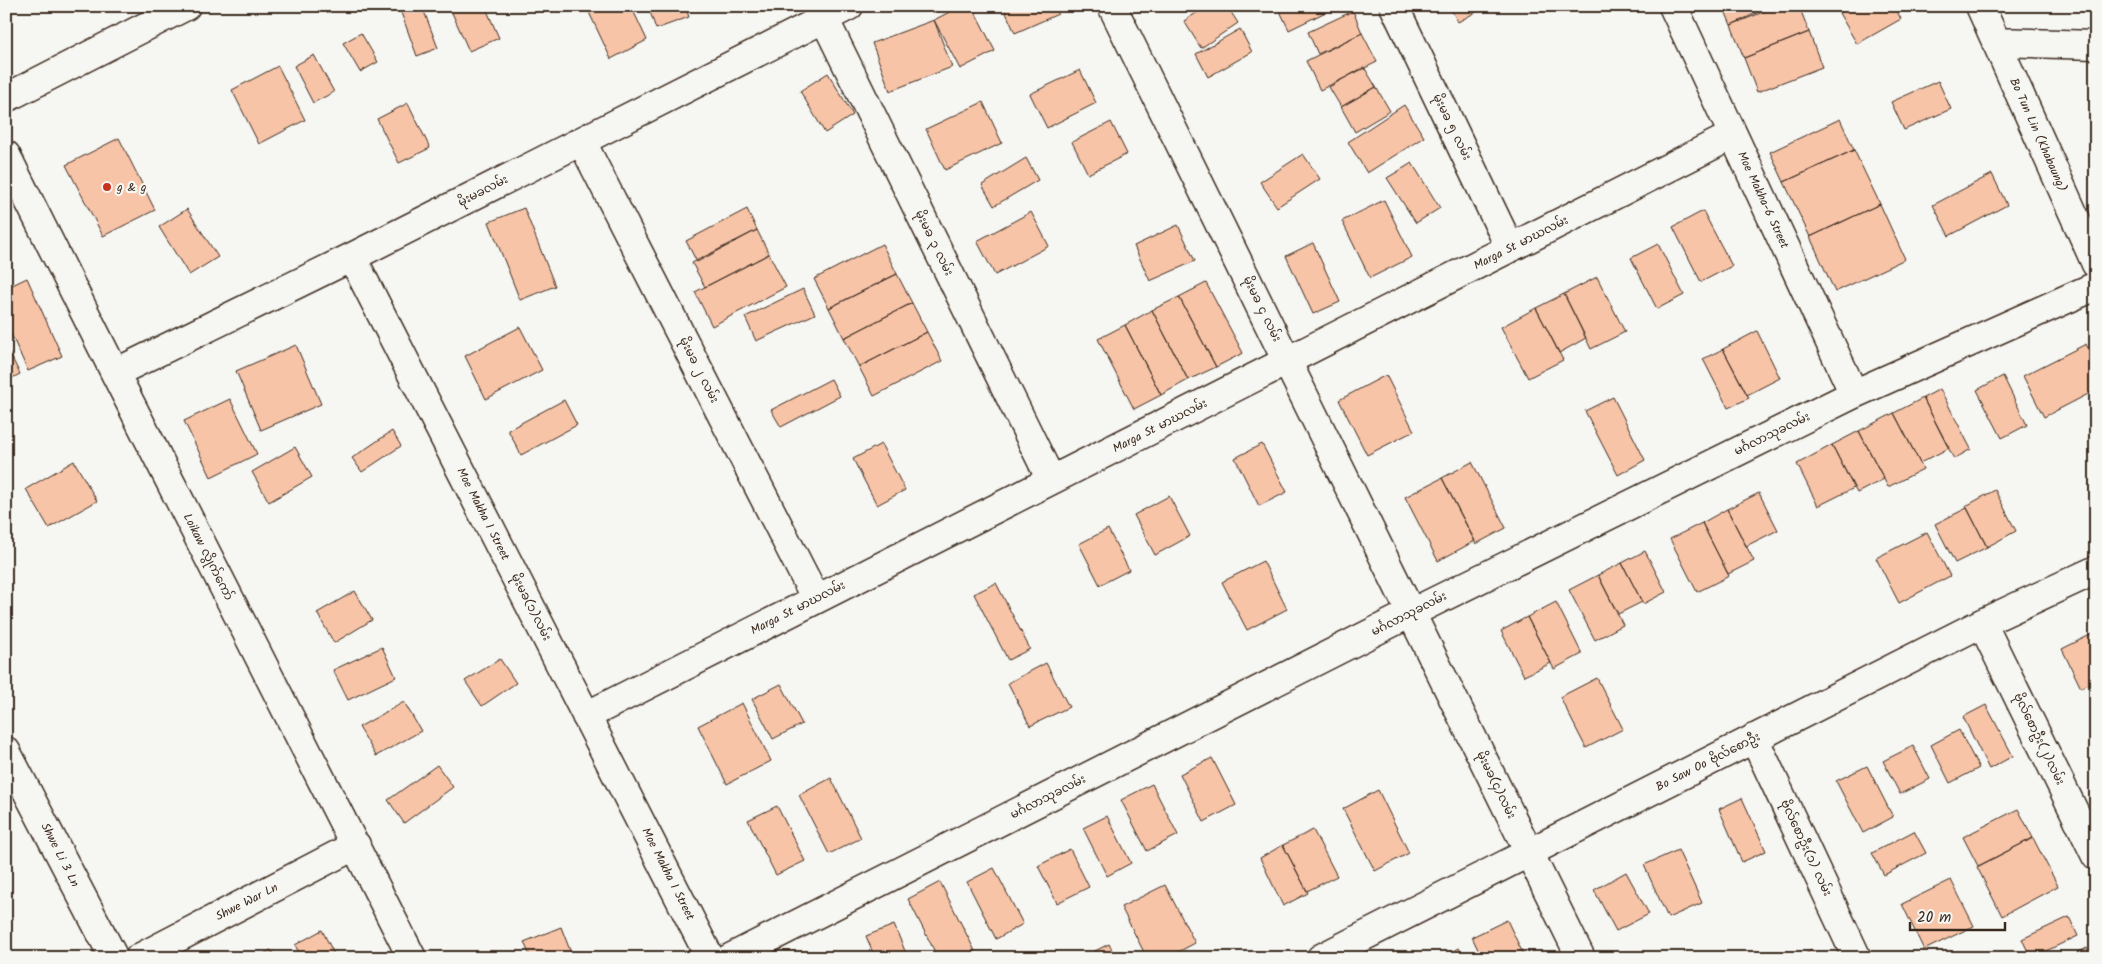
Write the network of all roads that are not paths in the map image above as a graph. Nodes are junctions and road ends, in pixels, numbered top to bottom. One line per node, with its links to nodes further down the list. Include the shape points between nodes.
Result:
1 (186, 6): 10 (street)
2 (849, 6): 7 (street, မိုးမခလမ်း)
3 (1112, 6): 18 (street, မိုးမခ ၄ လမ်း)
4 (1394, 6): 14 (street, မိုးမခ ၅ လမ်း)
5 (1672, 6): 11 (street, Moe Makha-6 Street)
6 (1980, 6): 8 (street, Bo Tun Lin (Khabaung))
7 (821, 13): 12 (street, မိုးမခလမ်း); 21 (street, မိုးမခ ၃ လမ်း)
8 (1996, 42): 9 (street); 16 (street, Bo Tun Lin (Khabaung))
9 (2096, 45)
10 (6, 98)
11 (1733, 135): 14 (street, Marga St မာဃလမ်း); 20 (street, Moe Makha-6 Street)
12 (582, 142): 15 (street, မိုးမခလမ်း); 23 (street, မိုးမခ ၂ လမ်း)
13 (6, 155): 19 (street, Loikaw လွိုက်ကော်)
14 (1510, 248): 18 (street, Marga St မာဃလမ်း)
15 (354, 261): 19 (street, မိုးမခလမ်း); 26 (street, Moe Makha 1 Street); 35 (street, မိုးမခ(၁)လမ်း)
16 (2096, 264)
17 (2096, 286): 20 (street, မင်္ဂလာသုခလမ်း)
18 (1287, 361): 21 (street, Marga St မာဃလမ်း); 24 (street, မိုးမခ ၄ လမ်း)
19 (115, 373): 29 (street, Loikaw လွိုက်ကော်)
20 (1854, 394): 24 (street, မင်္ဂလာသုခလမ်း)
21 (1051, 480): 23 (street, Marga St မာဃလမ်း)
22 (2096, 570): 25 (street, Bo Saw Oo ဗိုလ်စောဦး)
23 (816, 599): 26 (street, Marga St မာဃလမ်း)
24 (1411, 613): 30 (street, မိုးမခ(၄)လမ်း); 36 (street, မင်္ဂလာသုခလမ်း)
25 (1982, 623): 27 (street, Bo Saw Oo ဗိုလ်စောဦး); 31 (street, ဗိုလ်စောဦး(၂)လမ်း)
26 (586, 716): 35 (street, Moe Makha 1 Street)
27 (1754, 738): 30 (street, Bo Saw Oo ဗိုလ်စောဦး); 39 (street, ဗိုလ်စောဦး(၁) လမ်း)
28 (6, 751): 32 (street, Shwe Li 3 Ln)
29 (356, 846): 33 (street, Shwe War Ln); 34 (street, Loikaw လွိုက်ကော်)
30 (1530, 852): 37 (street, Bo Saw Oo ဗိုလ်စောဦး); 38 (street, မိုးမခ(၄)လမ်း)
31 (2096, 856)
32 (114, 958)
33 (139, 958)
34 (412, 958)
35 (710, 958)
36 (730, 958)
37 (1321, 958)
38 (1581, 958)
39 (1857, 958)

